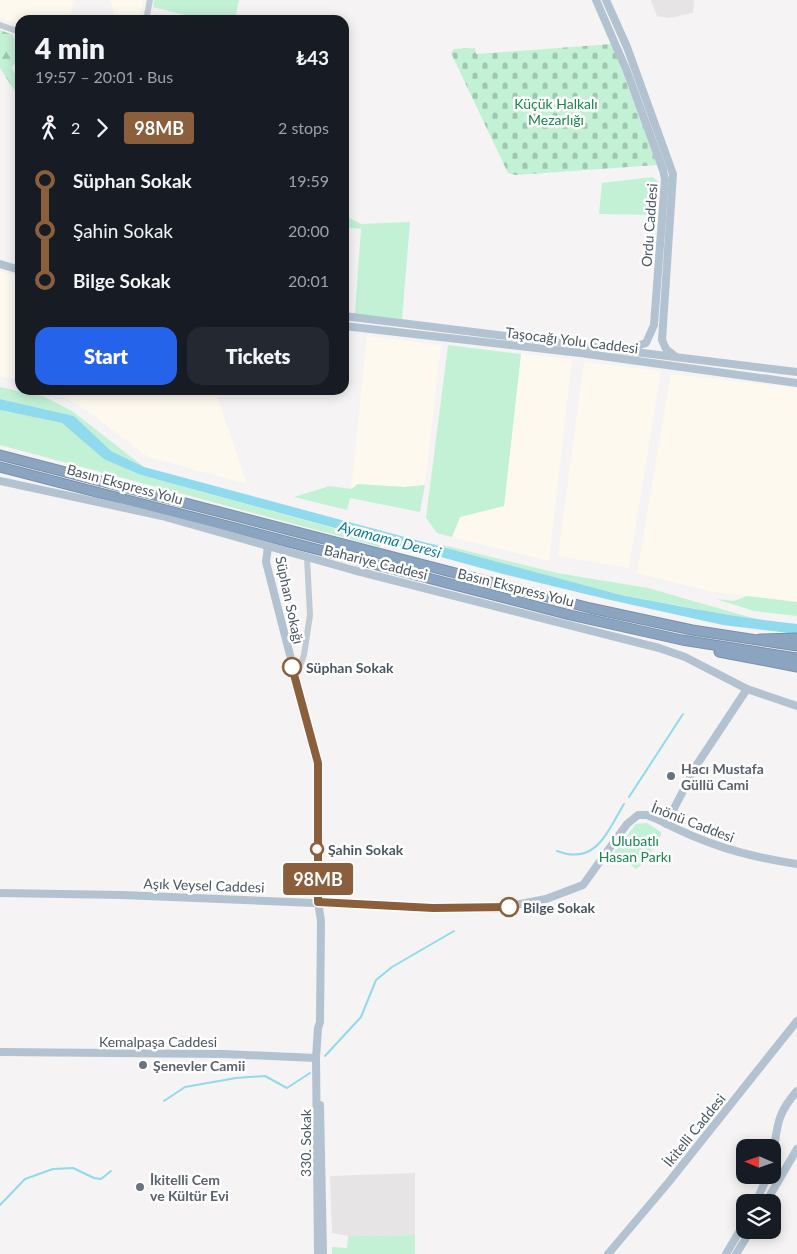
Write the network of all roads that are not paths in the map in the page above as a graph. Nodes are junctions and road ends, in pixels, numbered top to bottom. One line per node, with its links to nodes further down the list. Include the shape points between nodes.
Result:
1 (150, 0): 4 (street)
2 (596, 0): 12 (main road, Ordu Caddesi, via 626,69 665,179 653,330 642,346)
3 (606, 0): 13 (main road, Ordu Caddesi, via 627,47 673,174 662,340 666,349)
4 (147, 15)
5 (0, 26): 6 (street)
6 (15, 30)
7 (0, 264): 8 (main road)
8 (15, 268)
9 (349, 317): 11 (main road, Taşocağı Yolu Caddesi)
10 (349, 326): 11 (main road, Taşocağı Yolu Caddesi)
11 (444, 334): 12 (main road, Taşocağı Yolu Caddesi); 15 (main road, Taşocağı Yolu Caddesi)
12 (618, 351): 13 (main road, Taşocağı Yolu Caddesi)
13 (677, 358): 14 (main road, Taşocağı Yolu Caddesi)
14 (797, 372)
15 (797, 383)
16 (0, 455): 23 (highway, Basın Ekspress Yolu, via 590,608)
17 (0, 467): 21 (highway, Basın Ekspress Yolu, via 528,605)
18 (0, 481): 19 (main road, Bahariye Caddesi, via 135,509)
19 (268, 546): 20 (main road, Bahariye Caddesi); 27 (main road, Süphan Sokağı, via 266,562)
20 (307, 558): 27 (street, via 310,615 304,655); 28 (main road, Bahariye Caddesi, via 658,648 692,660)
21 (656, 635): 25 (highway, Basın Ekspress Yolu); 26 (highway, via 682,645)
22 (797, 638): 23 (highway)
23 (753, 640): 24 (highway, Basın Ekspress Yolu)
24 (797, 646)
25 (797, 658)
26 (797, 668)
27 (295, 678): 34 (main road, Süphan Sokağı, via 319,776)
28 (747, 689): 29 (main road, Bahariye Caddesi); 31 (main road, via 696,766)
29 (797, 706)
30 (638, 815): 31 (main road, İnönü Caddesi, via 647,815); 34 (main road, Aşık Veysel Caddesi, via 627,824 583,885 546,899 495,908)
31 (666, 824): 32 (main road, İnönü Caddesi, via 717,847)
32 (797, 864)
33 (0, 893): 34 (main road, Aşık Veysel Caddesi)
34 (318, 902): 37 (main road, Süphan Sokağı, via 320,1022)
35 (797, 1020): 49 (main road, İkitelli Caddesi)
36 (0, 1052): 37 (main road, Kemalpaşa Caddesi)
37 (316, 1058): 39 (main road, Süphan Sokağı)
38 (797, 1091): 40 (main road, via 780,1117)
39 (318, 1098): 47 (main road, 330. Sokak); 48 (main road, 330. Sokak, via 322,1110)
40 (774, 1139)
41 (797, 1150): 42 (main road)
42 (789, 1162): 43 (main road); 44 (main road)
43 (781, 1165)
44 (771, 1194)
45 (736, 1237): 50 (main road)
46 (745, 1239): 51 (main road)
47 (318, 1254)
48 (323, 1254)
49 (608, 1254)
50 (726, 1254)
51 (736, 1254)

